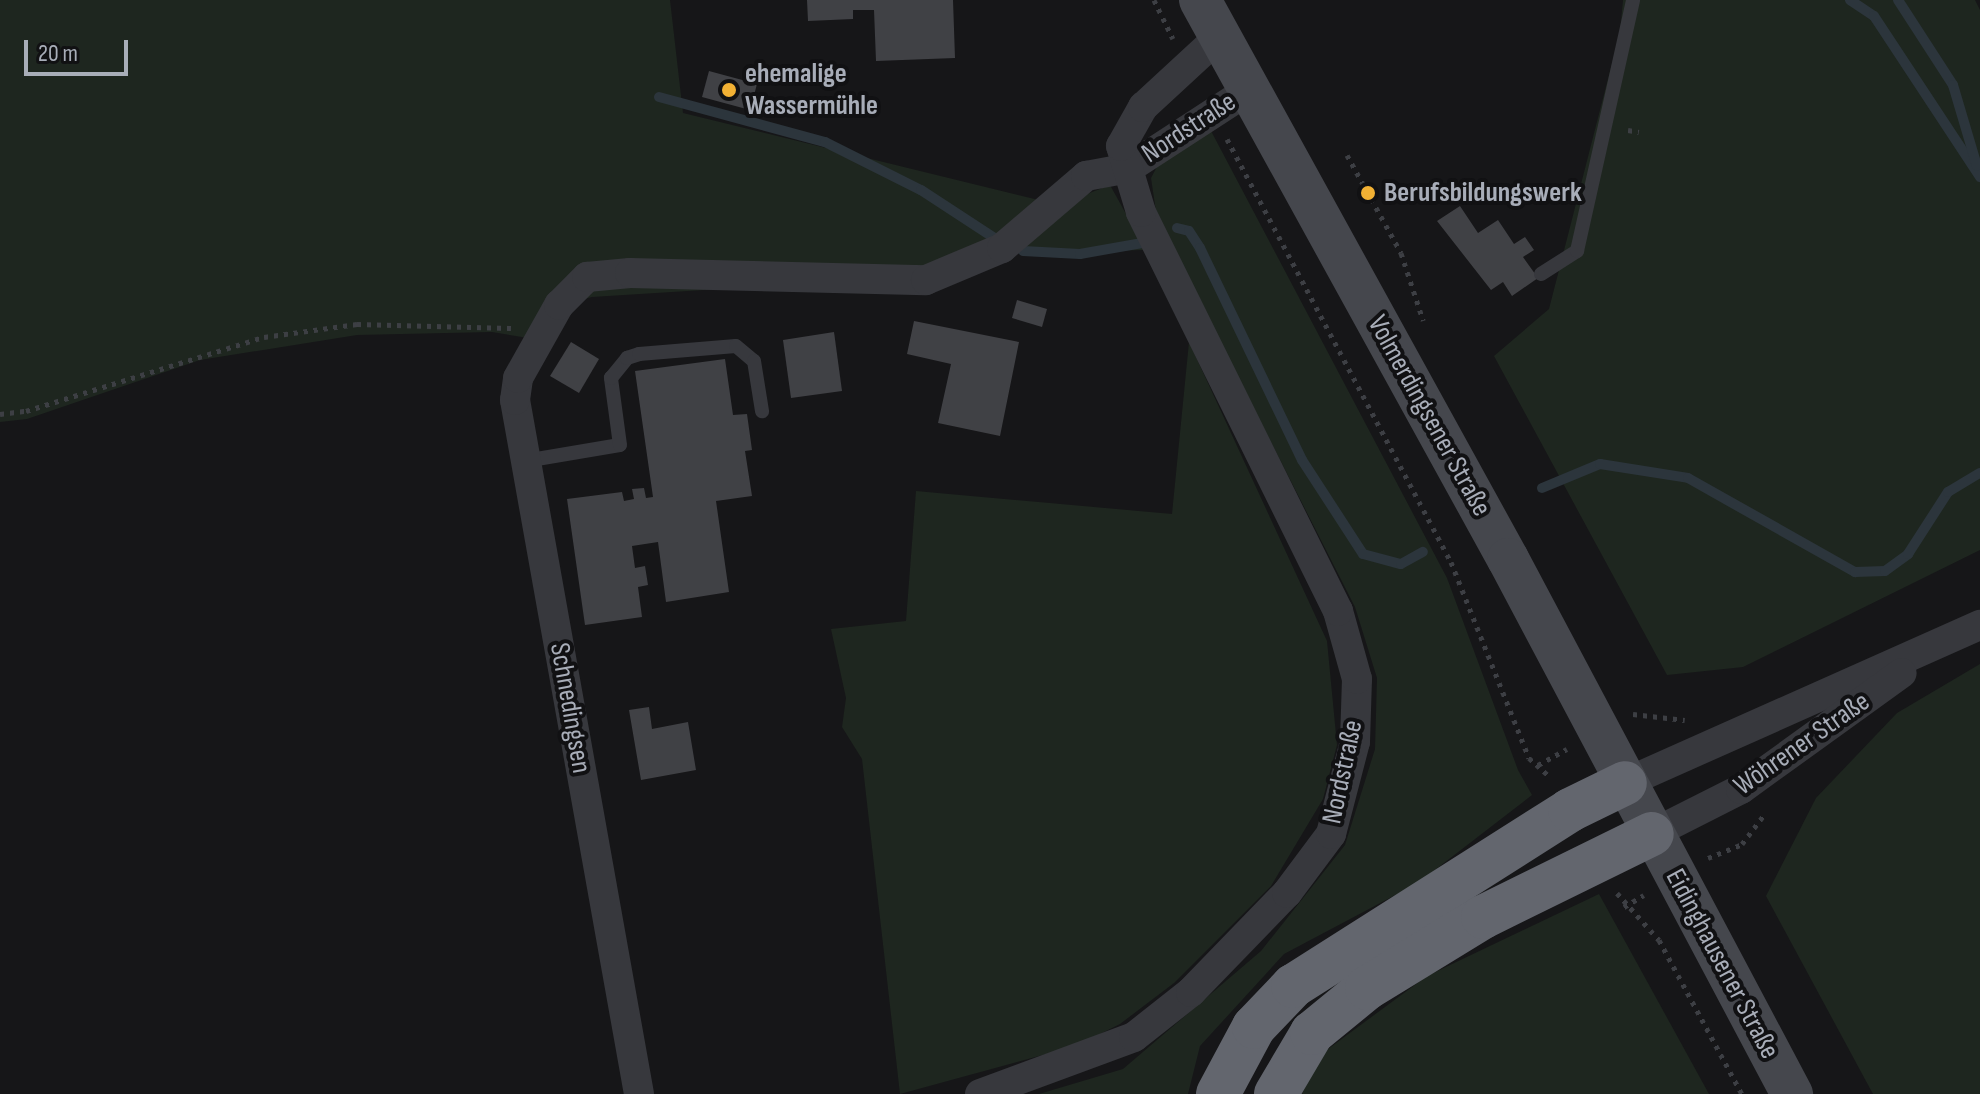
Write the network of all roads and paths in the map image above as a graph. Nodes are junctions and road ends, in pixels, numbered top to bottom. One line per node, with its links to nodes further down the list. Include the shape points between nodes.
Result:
1 (1154, 0): 5 (path)
2 (1200, 0): 4 (main road, Volmerdingsener Straße)
3 (1633, 0): 9 (lane, via 1577,251)
4 (1220, 36): 5 (street, Nordstraße); 6 (main road, Volmerdingsener Straße)
5 (1186, 62): 8 (street, Nordstraße, via 1128,128 1121,146)
6 (1250, 89): 7 (street, Nordstraße); 16 (main road, Volmerdingsener Straße)
7 (1214, 115): 8 (street, Nordstraße); 17 (path, via 1451,562 1529,758 1551,778)
8 (1129, 168): 10 (street, Schnedingsen, via 1086,176 1002,248 926,280 630,273 587,277 570,291); 21 (street, Nordstraße, via 1141,212 1338,611 1357,679 1355,742 1331,834 1287,893 1191,992 1134,1037)
9 (1541, 274)
10 (546, 329): 12 (path, via 357,324 264,337 26,411); 13 (street, Schnedingsen, via 515,391)
11 (762, 411): 13 (lane, via 754,361 736,346 639,354 627,358 611,378 620,445)
12 (0, 414)
13 (525, 461): 20 (street, Schnedingsen)
14 (1980, 625): 15 (street, Wöhrener Straße)
15 (1946, 642): 16 (street, Wöhrener Straße); 18 (street, Wöhrener Straße, via 1741,789)
16 (1625, 783): 17 (highway); 18 (main road, Volmerdingsener Straße)
17 (1570, 810): 22 (highway, via 1293,986 1254,1027)
18 (1652, 834): 19 (highway); 25 (main road, Eidinghausener Straße)
19 (1599, 862): 23 (highway, via 1483,917 1367,988 1312,1033); 24 (path, via 1624,907 1659,940)
20 (639, 1094)
21 (980, 1094)
22 (1218, 1094)
23 (1276, 1094)
24 (1742, 1094)
25 (1792, 1094)

